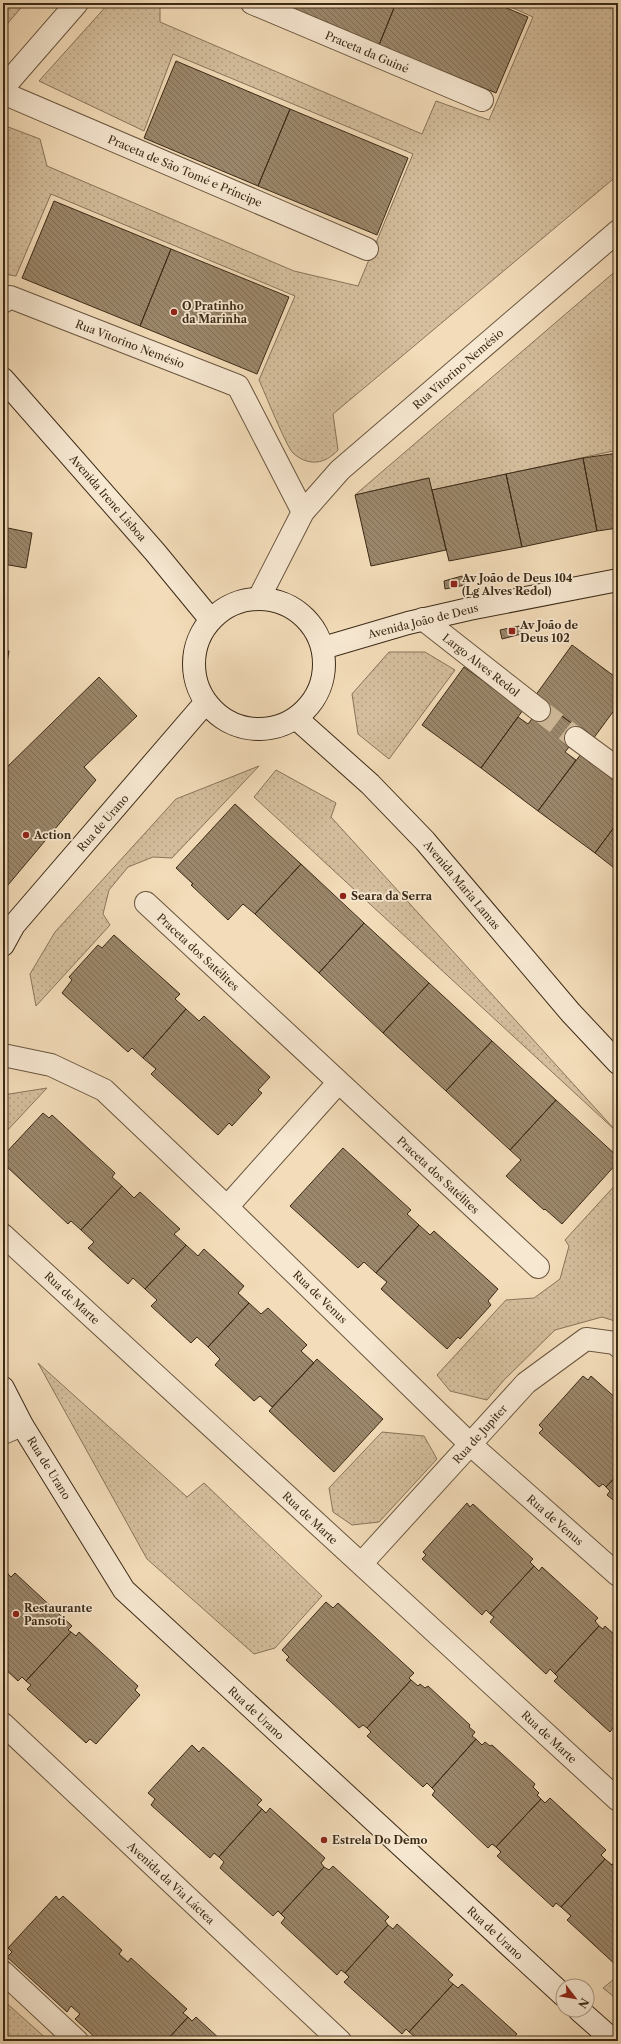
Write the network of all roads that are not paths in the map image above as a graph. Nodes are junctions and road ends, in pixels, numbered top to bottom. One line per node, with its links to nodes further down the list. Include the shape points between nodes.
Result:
1 (77, 3): 3 (street)
2 (252, 3): 5 (street, Praceta da Guiné)
3 (3, 88)
4 (3, 93): 7 (street, Praceta de São Tomé e Príncipe)
5 (482, 100)
6 (618, 231): 10 (street, Rua Vitorino Nemésio, via 340,470)
7 (367, 249)
8 (3, 302): 10 (street, Rua Vitorino Nemésio, via 10,296 238,386)
9 (3, 379): 14 (street, Avenida Irene Lisboa, via 156,552)
10 (303, 512): 12 (street, Rua Vitorino Nemésio)
11 (618, 580): 13 (street, Avenida João de Deus)
12 (259, 598): 14 (street, via 241,600 225,608); 15 (street, via 281,602 300,612 314,628)
13 (423, 619): 15 (street, Avenida João de Deus); 17 (street, Largo Alves Redol)
14 (211, 620): 16 (street, via 199,638 194,660 197,685)
15 (323, 648): 18 (street, via 325,668 321,687 311,705)
16 (206, 702): 18 (street, via 220,716 238,726 258,729 278,727); 22 (street, Rua de Urano, via 14,925)
17 (539, 710)
18 (296, 718): 24 (street, Avenida Maria Lamas, via 370,784 426,841 571,1013)
19 (576, 738): 20 (street)
20 (618, 769)
21 (146, 903): 25 (street, Praceta dos Satélites)
22 (3, 946)
23 (3, 1055): 26 (street, Rua de Venus, via 51,1065 104,1090)
24 (618, 1062)
25 (338, 1083): 26 (street); 28 (street, Praceta dos Satélites)
26 (227, 1206): 32 (street, Rua de Venus)
27 (3, 1235): 33 (street, Rua de Marte)
28 (538, 1267)
29 (618, 1346): 32 (street, Rua de Jupiter, via 615,1342 586,1339 526,1383)
30 (3, 1388): 31 (street, Rua de Urano)
31 (12, 1429): 38 (street, Rua de Urano, via 124,1590)
32 (471, 1446): 33 (street, Rua de Jupiter); 34 (street, Rua de Venus)
33 (361, 1564): 36 (street, Rua de Marte)
34 (618, 1575)
35 (3, 1724): 41 (street, Avenida da Via Láctea)
36 (618, 1800)
37 (3, 1972): 40 (street)
38 (555, 1988)
39 (589, 2018): 42 (street)
40 (77, 2041)
41 (340, 2041)
42 (614, 2041)

